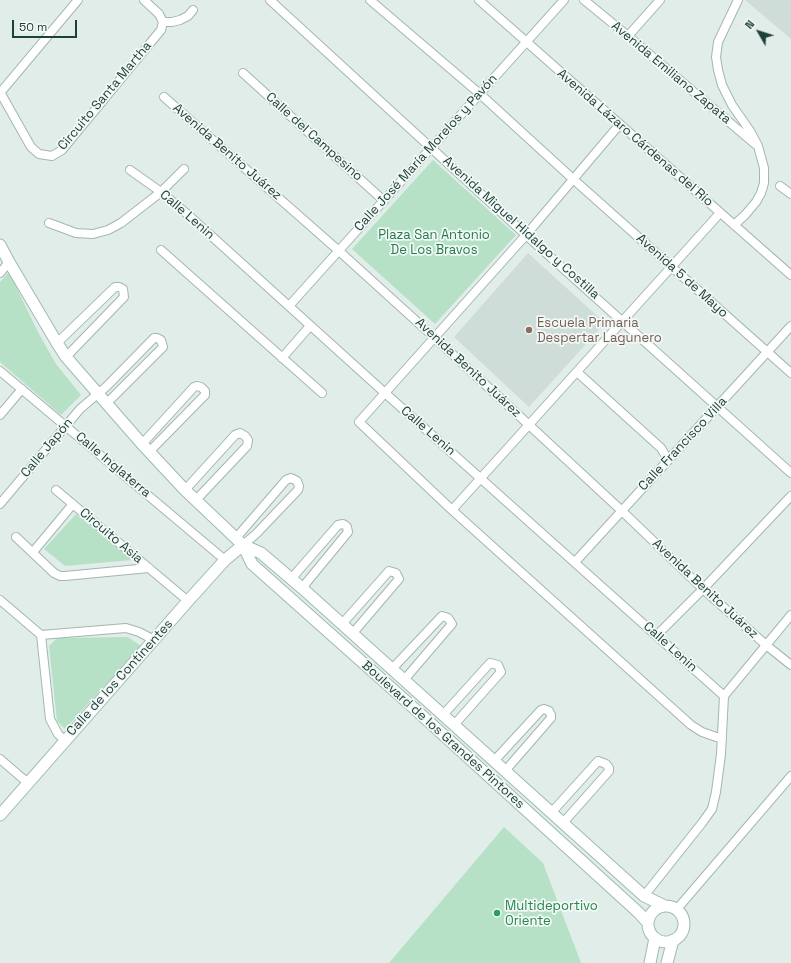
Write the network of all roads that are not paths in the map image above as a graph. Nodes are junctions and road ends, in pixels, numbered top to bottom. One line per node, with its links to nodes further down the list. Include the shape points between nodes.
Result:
1 (78, 0): 15 (street)
2 (144, 0): 11 (street, via 159,14)
3 (270, 0): 20 (street, Avenida Miguel Hidalgo y Costilla)
4 (370, 0): 16 (street, Avenida 5 de Mayo)
5 (479, 0): 13 (street, Avenida Lázaro Cárdenas del Río)
6 (564, 0): 13 (street, Calle José María Morelos y Pavón)
7 (584, 0): 12 (street, Avenida Emiliano Zapata)
8 (660, 0): 12 (street)
9 (738, 0): 19 (street, via 718,42 716,57 722,85)
10 (193, 10): 11 (street, via 180,20)
11 (163, 22): 15 (street, Circuito Santa Martha, via 160,30 62,150 52,156 39,154 31,147)
12 (628, 36): 19 (street, Avenida Emiliano Zapata)
13 (526, 42): 16 (street, Calle José María Morelos y Pavón); 18 (street, Avenida Lázaro Cárdenas del Río)
14 (243, 73): 27 (street, Calle del Campesino)
15 (0, 93)
16 (480, 94): 20 (street, Calle José María Morelos y Pavón); 23 (street, Avenida 5 de Mayo)
17 (164, 97): 34 (street, Avenida Benito Juárez)
18 (620, 124): 23 (street); 28 (street, Avenida Lázaro Cárdenas del Río)
19 (758, 146): 30 (street, via 764,168 764,183 756,202)
20 (432, 147): 27 (street, Calle José María Morelos y Pavón); 31 (street, Avenida Miguel Hidalgo y Costilla)
21 (184, 169): 25 (street)
22 (130, 170): 25 (street, Calle Lenin)
23 (573, 179): 31 (street); 36 (street, Avenida 5 de Mayo)
24 (780, 186): 26 (street)
25 (161, 192): 29 (street, via 108,230 93,234 76,233); 39 (street, Calle Lenin)
26 (791, 194)
27 (384, 201): 34 (street, Calle José María Morelos y Pavón)
28 (720, 213): 30 (street, Avenida Lázaro Cárdenas del Río); 36 (street)
29 (49, 223)
30 (734, 225): 38 (street, Avenida Lázaro Cárdenas del Río)
31 (526, 234): 40 (street, Avenida Miguel Hidalgo y Costilla); 43 (street)
32 (0, 245): 35 (street, Boulevard de los Grandes Pintores)
33 (162, 250): 47 (street)
34 (338, 250): 39 (street, Calle José María Morelos y Pavón); 43 (street, Avenida Benito Juárez)
35 (9, 262): 37 (street); 44 (street, Boulevard de los Grandes Pintores)
36 (672, 267): 40 (street); 45 (street, Avenida 5 de Mayo)
37 (0, 273)
38 (791, 275)
39 (289, 306): 41 (street, Calle Lenin)
40 (623, 321): 49 (street); 56 (street, Avenida Miguel Hidalgo y Costilla)
41 (310, 326): 47 (street); 54 (street, Calle Lenin)
42 (791, 326): 45 (street, Calle Francisco Villa)
43 (435, 338): 54 (street); 59 (street, Avenida Benito Juárez)
44 (57, 343): 46 (street, Boulevard de los Grandes Pintores); 46 (street, via 116,287 123,289 124,297)
45 (768, 352): 50 (street, Avenida 5 de Mayo); 56 (street, Calle Francisco Villa)
46 (66, 357): 52 (street, Boulevard de los Grandes Pintores)
47 (282, 358): 53 (street)
48 (0, 371): 51 (street, Calle Inglaterra)
49 (577, 372): 59 (street); 61 (street, via 662,448)
50 (791, 372)
51 (22, 389): 57 (street); 58 (street, Calle Inglaterra)
52 (97, 393): 55 (street, Boulevard de los Grandes Pintores); 55 (street, Calle Japón, via 154,338 161,340 163,347); 58 (street, Calle Japón)
53 (322, 393)
54 (385, 393): 63 (street, Calle Lenin); 70 (street, via 359,422)
55 (106, 404): 60 (street, Boulevard de los Grandes Pintores)
56 (718, 406): 61 (street, Calle Francisco Villa); 62 (street, Avenida Miguel Hidalgo y Costilla)
57 (0, 415)
58 (65, 425): 68 (street, Calle Japón); 75 (street, Calle Inglaterra)
59 (529, 425): 63 (street); 71 (street, Avenida Benito Juárez)
60 (145, 448): 60 (street, via 194,387 201,387 205,395); 65 (street, Boulevard de los Grandes Pintores)
61 (668, 460): 71 (street, Calle Francisco Villa)
62 (791, 473)
63 (481, 478): 70 (street); 76 (street, Calle Lenin)
64 (56, 490): 69 (street, Circuito Asia)
65 (185, 490): 67 (street, Boulevard de los Grandes Pintores); 67 (street, via 235,435 240,433 245,436 248,440 247,446)
66 (791, 496): 80 (street)
67 (196, 500): 73 (street, Boulevard de los Grandes Pintores)
68 (0, 504)
69 (73, 504): 74 (street, Circuito Asia); 77 (street, Circuito Asia)
70 (452, 510): 96 (street, via 691,725)
71 (622, 511): 76 (street, Calle Francisco Villa); 80 (street, Avenida Benito Juárez)
72 (16, 537): 74 (street, Circuito Asia)
73 (239, 541): 73 (street, via 286,480 291,478 297,481 298,490 256,534); 75 (street, Calle de los Continentes); 78 (street, Boulevard de los Grandes Pintores, via 262,553); 109 (street, Boulevard de los Grandes Pintores, via 252,564)
74 (33, 552): 77 (street, Circuito Asia, via 54,573 65,576)
75 (225, 560): 82 (street, Calle de los Continentes)
76 (575, 562): 86 (street, Calle Lenin)
77 (149, 568): 82 (street, Circuito Asia)
78 (291, 579): 79 (street, Boulevard de los Grandes Pintores); 79 (street, via 338,525 345,525 348,532)
79 (302, 588): 84 (street, Boulevard de los Grandes Pintores)
80 (703, 588): 86 (street); 89 (street, Avenida Benito Juárez)
81 (0, 600): 87 (street)
82 (188, 601): 88 (street, Calle de los Continentes)
83 (791, 615): 89 (street)
84 (342, 624): 85 (street, Boulevard de los Grandes Pintores); 85 (street, via 389,571 396,573 399,579)
85 (353, 633): 91 (street, Boulevard de los Grandes Pintores)
86 (657, 634): 93 (street, Calle Lenin)
87 (41, 635): 88 (street, via 126,628); 97 (street, via 50,719)
88 (154, 640): 97 (street, Calle de los Continentes)
89 (766, 645): 90 (street, Avenida Benito Juárez); 93 (street)
90 (791, 665)
91 (395, 666): 92 (street, Boulevard de los Grandes Pintores); 92 (street, via 442,616 448,618 452,624)
92 (406, 677): 94 (street, Boulevard de los Grandes Pintores)
93 (724, 696): 96 (street)
94 (443, 715): 95 (street, Boulevard de los Grandes Pintores); 95 (street, via 490,663 498,665 501,672)
95 (454, 725): 99 (street, Boulevard de los Grandes Pintores)
96 (722, 739): 106 (street, via 712,809)
97 (65, 741): 102 (street, Calle de los Continentes)
98 (0, 759): 102 (street)
99 (494, 761): 100 (street, Boulevard de los Grandes Pintores); 100 (street, via 541,710 549,711 551,718)
100 (505, 770): 103 (street, Boulevard de los Grandes Pintores)
101 (791, 776): 108 (street)
102 (28, 783): 104 (street, Calle de los Continentes)
103 (552, 812): 105 (street, Boulevard de los Grandes Pintores); 105 (street, via 598,761 606,764 609,771)
104 (0, 815)
105 (564, 823): 106 (street, Boulevard de los Grandes Pintores)
106 (644, 896): 107 (street, Boulevard de los Grandes Pintores)
107 (663, 906): 108 (street); 109 (street, via 652,912)
108 (677, 909): 111 (street, via 683,917 684,926)
109 (648, 923): 110 (street, via 650,933)
110 (655, 938): 111 (street, via 664,942); 112 (street)
111 (673, 940): 113 (street)
112 (650, 963)
113 (667, 963)

